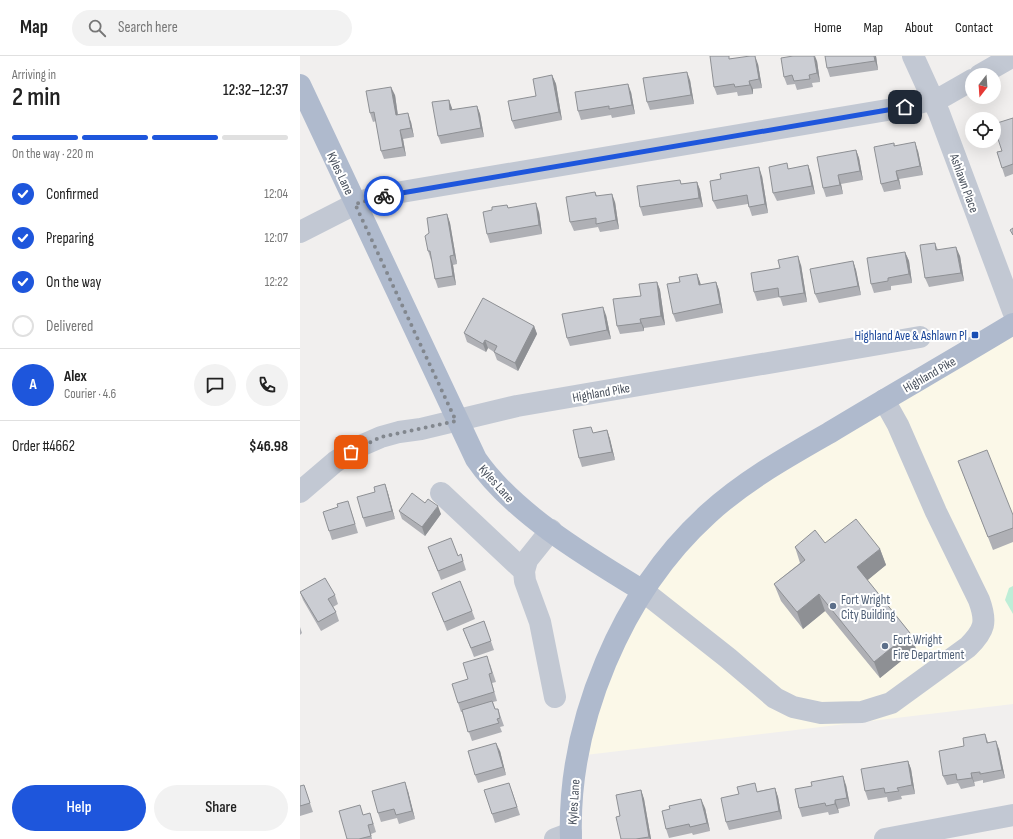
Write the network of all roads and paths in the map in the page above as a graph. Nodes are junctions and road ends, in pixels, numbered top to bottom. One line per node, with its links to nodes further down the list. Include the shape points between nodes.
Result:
1 (914, 56): 6 (street, Ashlawn Place)
2 (1013, 56): 3 (street)
3 (992, 68)
4 (965, 84): 6 (street)
5 (300, 85): 7 (main road, Kyles Lane)
6 (933, 100): 7 (street, via 905,107 378,196); 9 (street, Ashlawn Place)
7 (355, 204): 8 (street); 13 (main road, Kyles Lane)
8 (300, 232)
9 (1013, 311)
10 (1013, 324): 12 (main road, Highland Pike)
11 (920, 337): 13 (street, Highland Pike, via 517,406)
12 (884, 400): 18 (main road, Highland Pike, via 775,464 738,490 708,514 690,533); 18 (street, via 898,424 984,614 979,636 968,647 891,703 862,712 821,713 793,707 775,698)
13 (456, 421): 14 (street, Highland Pike, via 381,437 358,447); 16 (main road, Kyles Lane, via 488,477 519,507)
14 (300, 492)
15 (441, 493): 17 (street)
16 (551, 530): 17 (street, via 527,560); 18 (main road, Kyles Lane)
17 (524, 571): 19 (street, via 541,629)
18 (643, 591): 21 (main road, Kyles Lane, via 610,651 587,717 577,756)
19 (555, 697)
20 (1013, 815): 22 (street)
21 (566, 837)
22 (885, 839)

